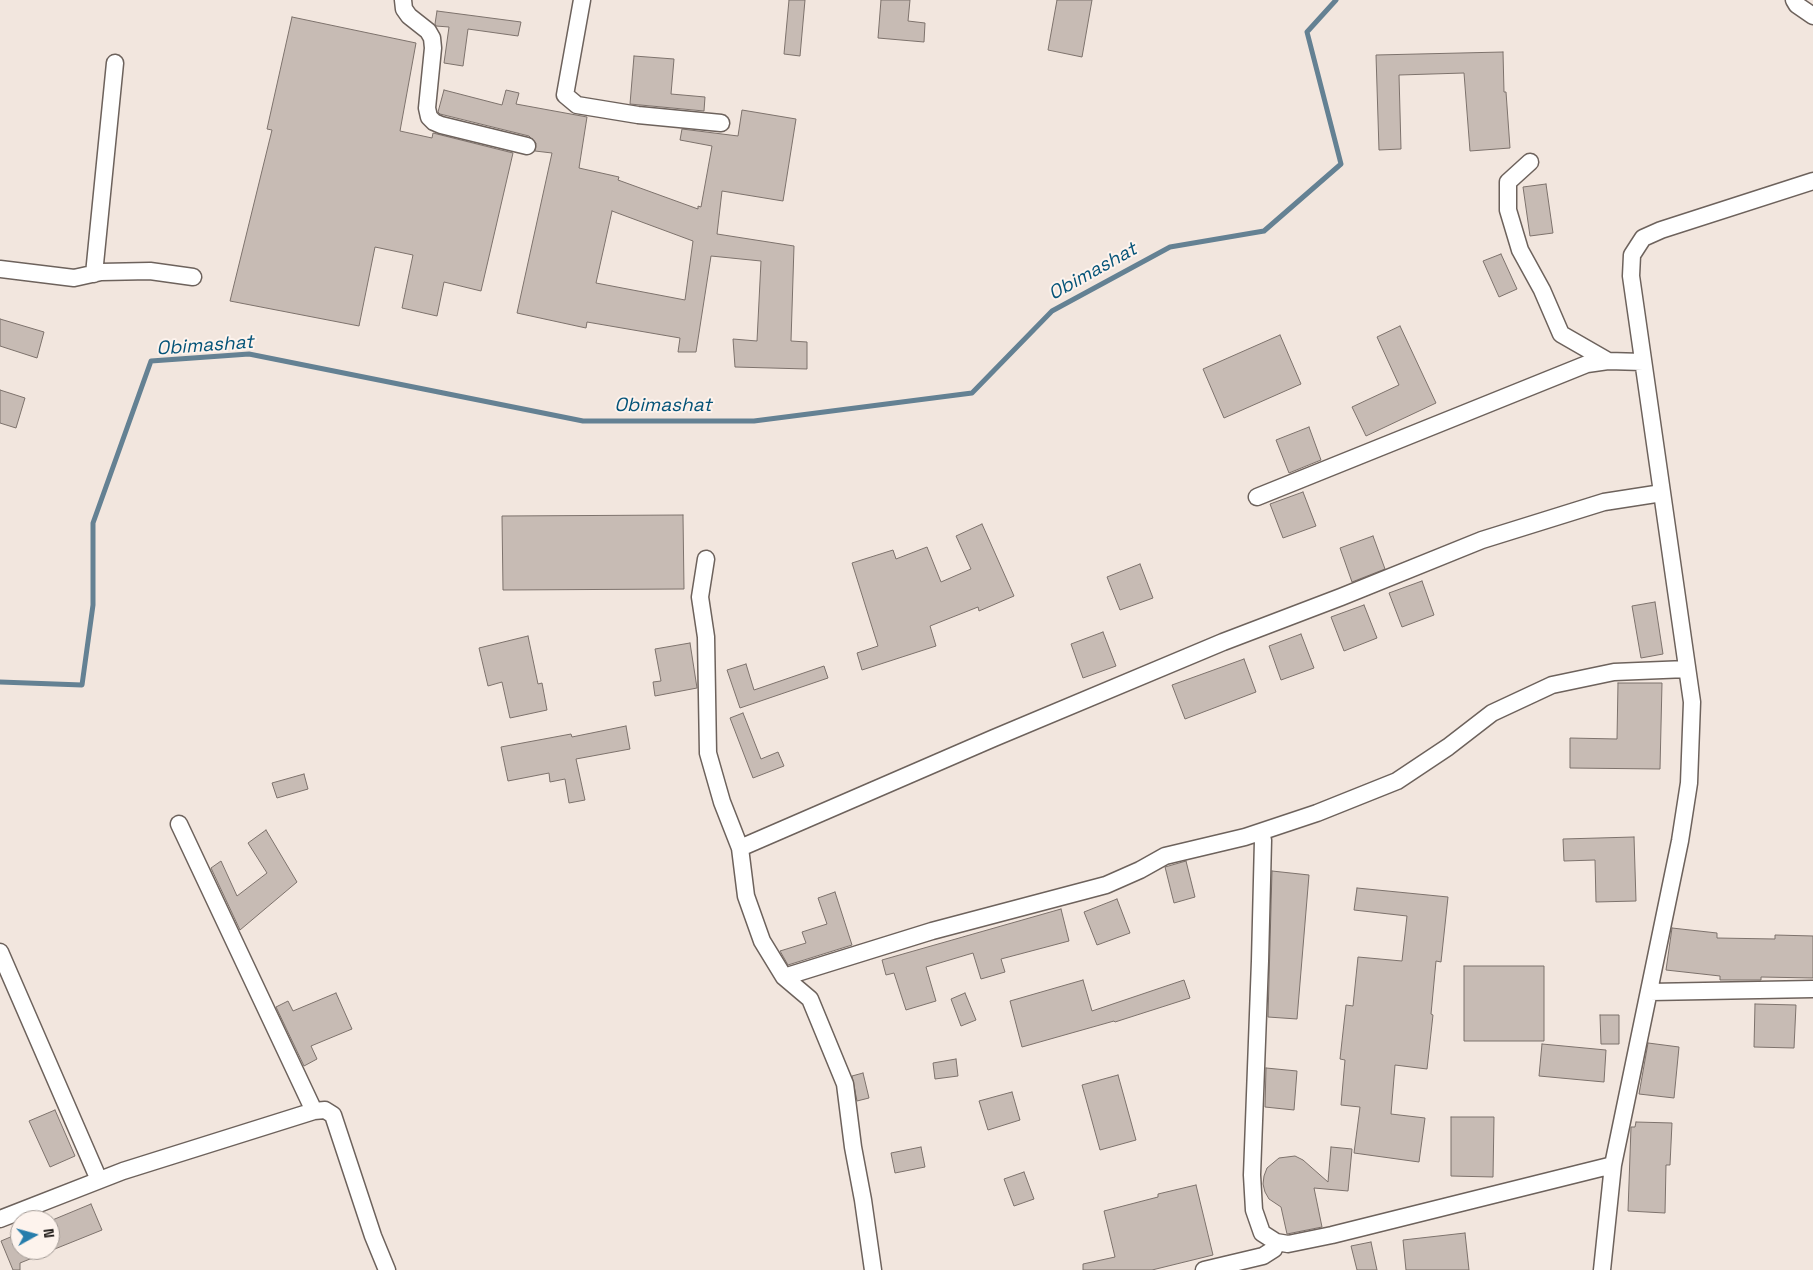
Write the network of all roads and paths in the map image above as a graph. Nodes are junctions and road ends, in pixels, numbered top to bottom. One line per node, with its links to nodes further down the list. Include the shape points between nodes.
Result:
1 (403, 0): 7 (street, via 409,16 432,38 429,117 441,125)
2 (582, 0): 6 (street, via 566,96 577,105)
3 (1794, 0): 4 (street, via 1796,5)
4 (1813, 16)
5 (116, 63): 11 (street)
6 (721, 123)
7 (527, 146)
8 (1530, 162): 13 (street, via 1508,182 1508,210 1520,250 1561,334)
9 (1813, 181): 14 (street, via 1643,238 1632,255 1631,276)
10 (0, 268): 11 (street, via 74,278)
11 (94, 274): 12 (street, via 150,271)
12 (193, 277)
13 (1608, 361): 14 (street); 16 (street, via 1587,364)
14 (1643, 362): 15 (street)
15 (1662, 493): 18 (street); 21 (street, via 1604,502 1482,540 1223,642)
16 (1257, 497)
17 (706, 559): 21 (street, via 700,597 706,638 708,753)
18 (1687, 668): 23 (street, via 1614,672 1552,685 1492,713 1397,781 1317,812 1245,837 1166,856 1106,886 932,931); 25 (street, via 1692,702 1688,783 1680,841)
19 (179, 824): 26 (street)
20 (1263, 840): 30 (street, via 1252,1175 1254,1210 1262,1233)
21 (740, 848): 23 (street, via 746,896 752,914 762,941)
22 (0, 952): 28 (street)
23 (784, 977): 32 (street, via 810,999 846,1084)
24 (1813, 989): 25 (street)
25 (1650, 992): 27 (street)
26 (314, 1111): 28 (street); 31 (street, via 326,1110 333,1115)
27 (1613, 1165): 30 (street, via 1332,1235 1288,1244); 34 (street)
28 (99, 1180): 29 (street)
29 (0, 1219)
30 (1276, 1242): 33 (street, via 1274,1248 1263,1256)
31 (387, 1270)
32 (873, 1270)
33 (1204, 1270)
34 (1602, 1270)

